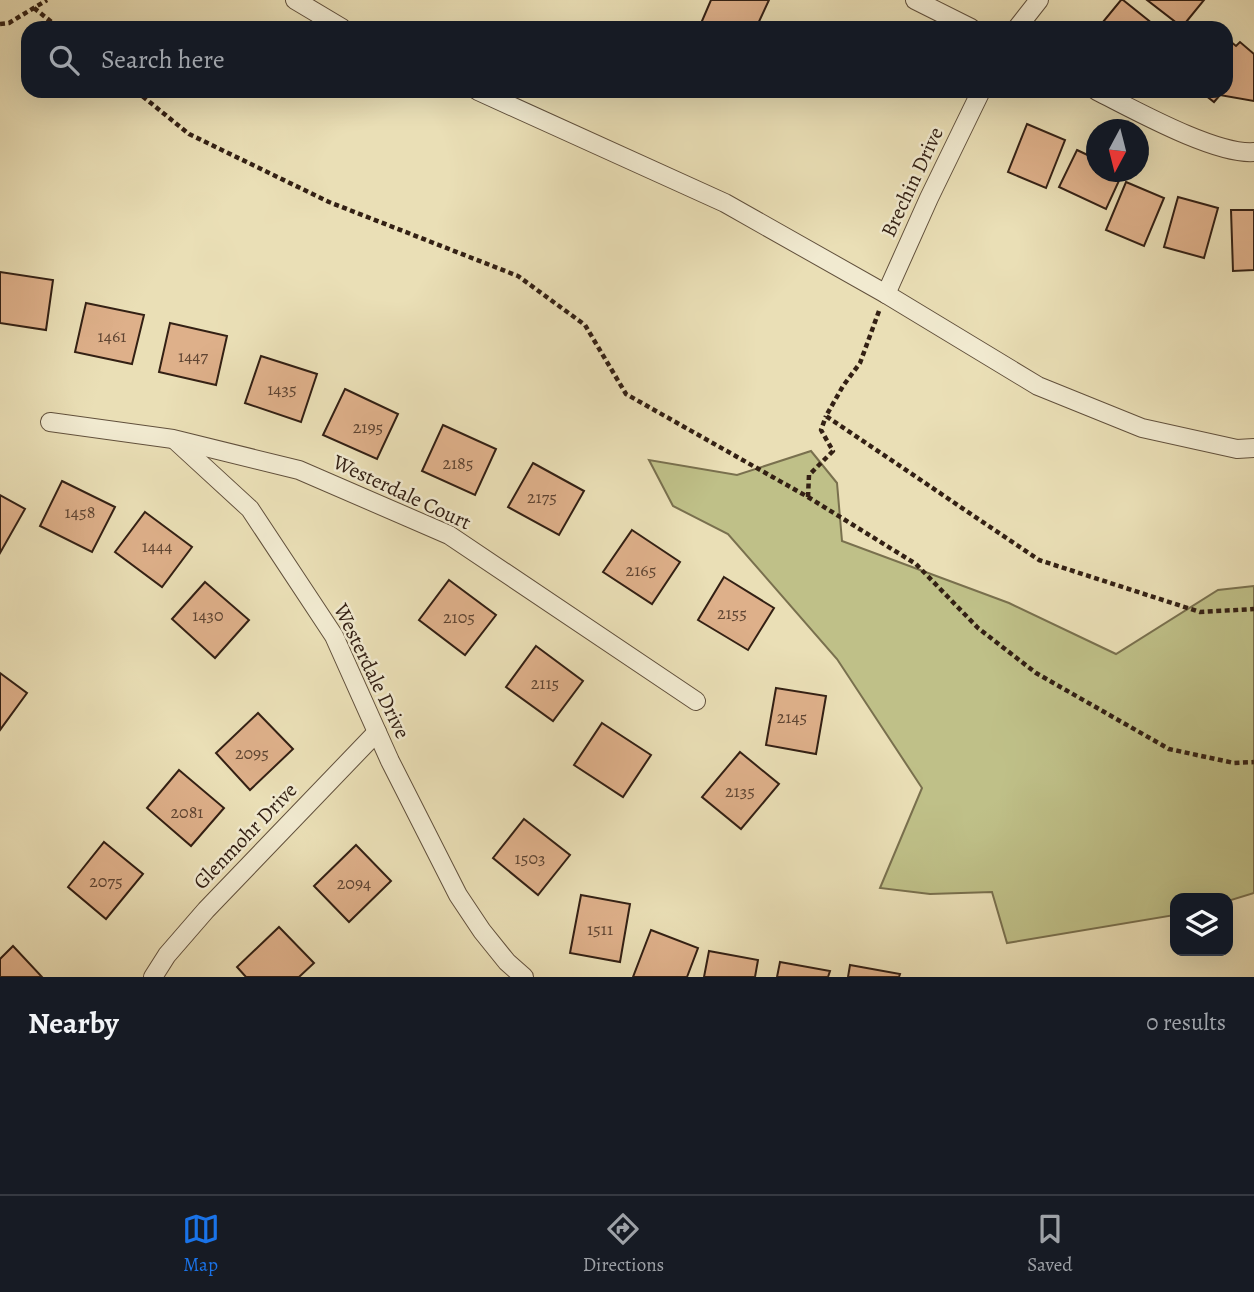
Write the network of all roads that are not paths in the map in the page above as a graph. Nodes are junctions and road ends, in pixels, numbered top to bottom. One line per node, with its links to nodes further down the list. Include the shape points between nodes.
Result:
1 (295, 0): 4 (street)
2 (915, 0): 5 (street)
3 (1039, 0): 6 (street)
4 (330, 21)
5 (957, 21)
6 (1022, 21)
7 (493, 98): 11 (street, via 725,203)
8 (978, 98): 11 (street, Brechin Drive)
9 (1111, 98): 10 (street, via 1166,126 1239,153)
10 (1254, 152)
11 (886, 294): 14 (street, via 1038,386 1142,428 1237,449)
12 (50, 422): 13 (street)
13 (173, 439): 15 (street, Westerdale Court, via 299,470 449,535); 16 (street, Westerdale Drive, via 250,509 334,636)
14 (1254, 448)
15 (696, 701)
16 (377, 732): 17 (street, Glenmohr Drive, via 206,910); 18 (street, Westerdale Drive, via 458,895 482,931)
17 (153, 977)
18 (524, 977)

